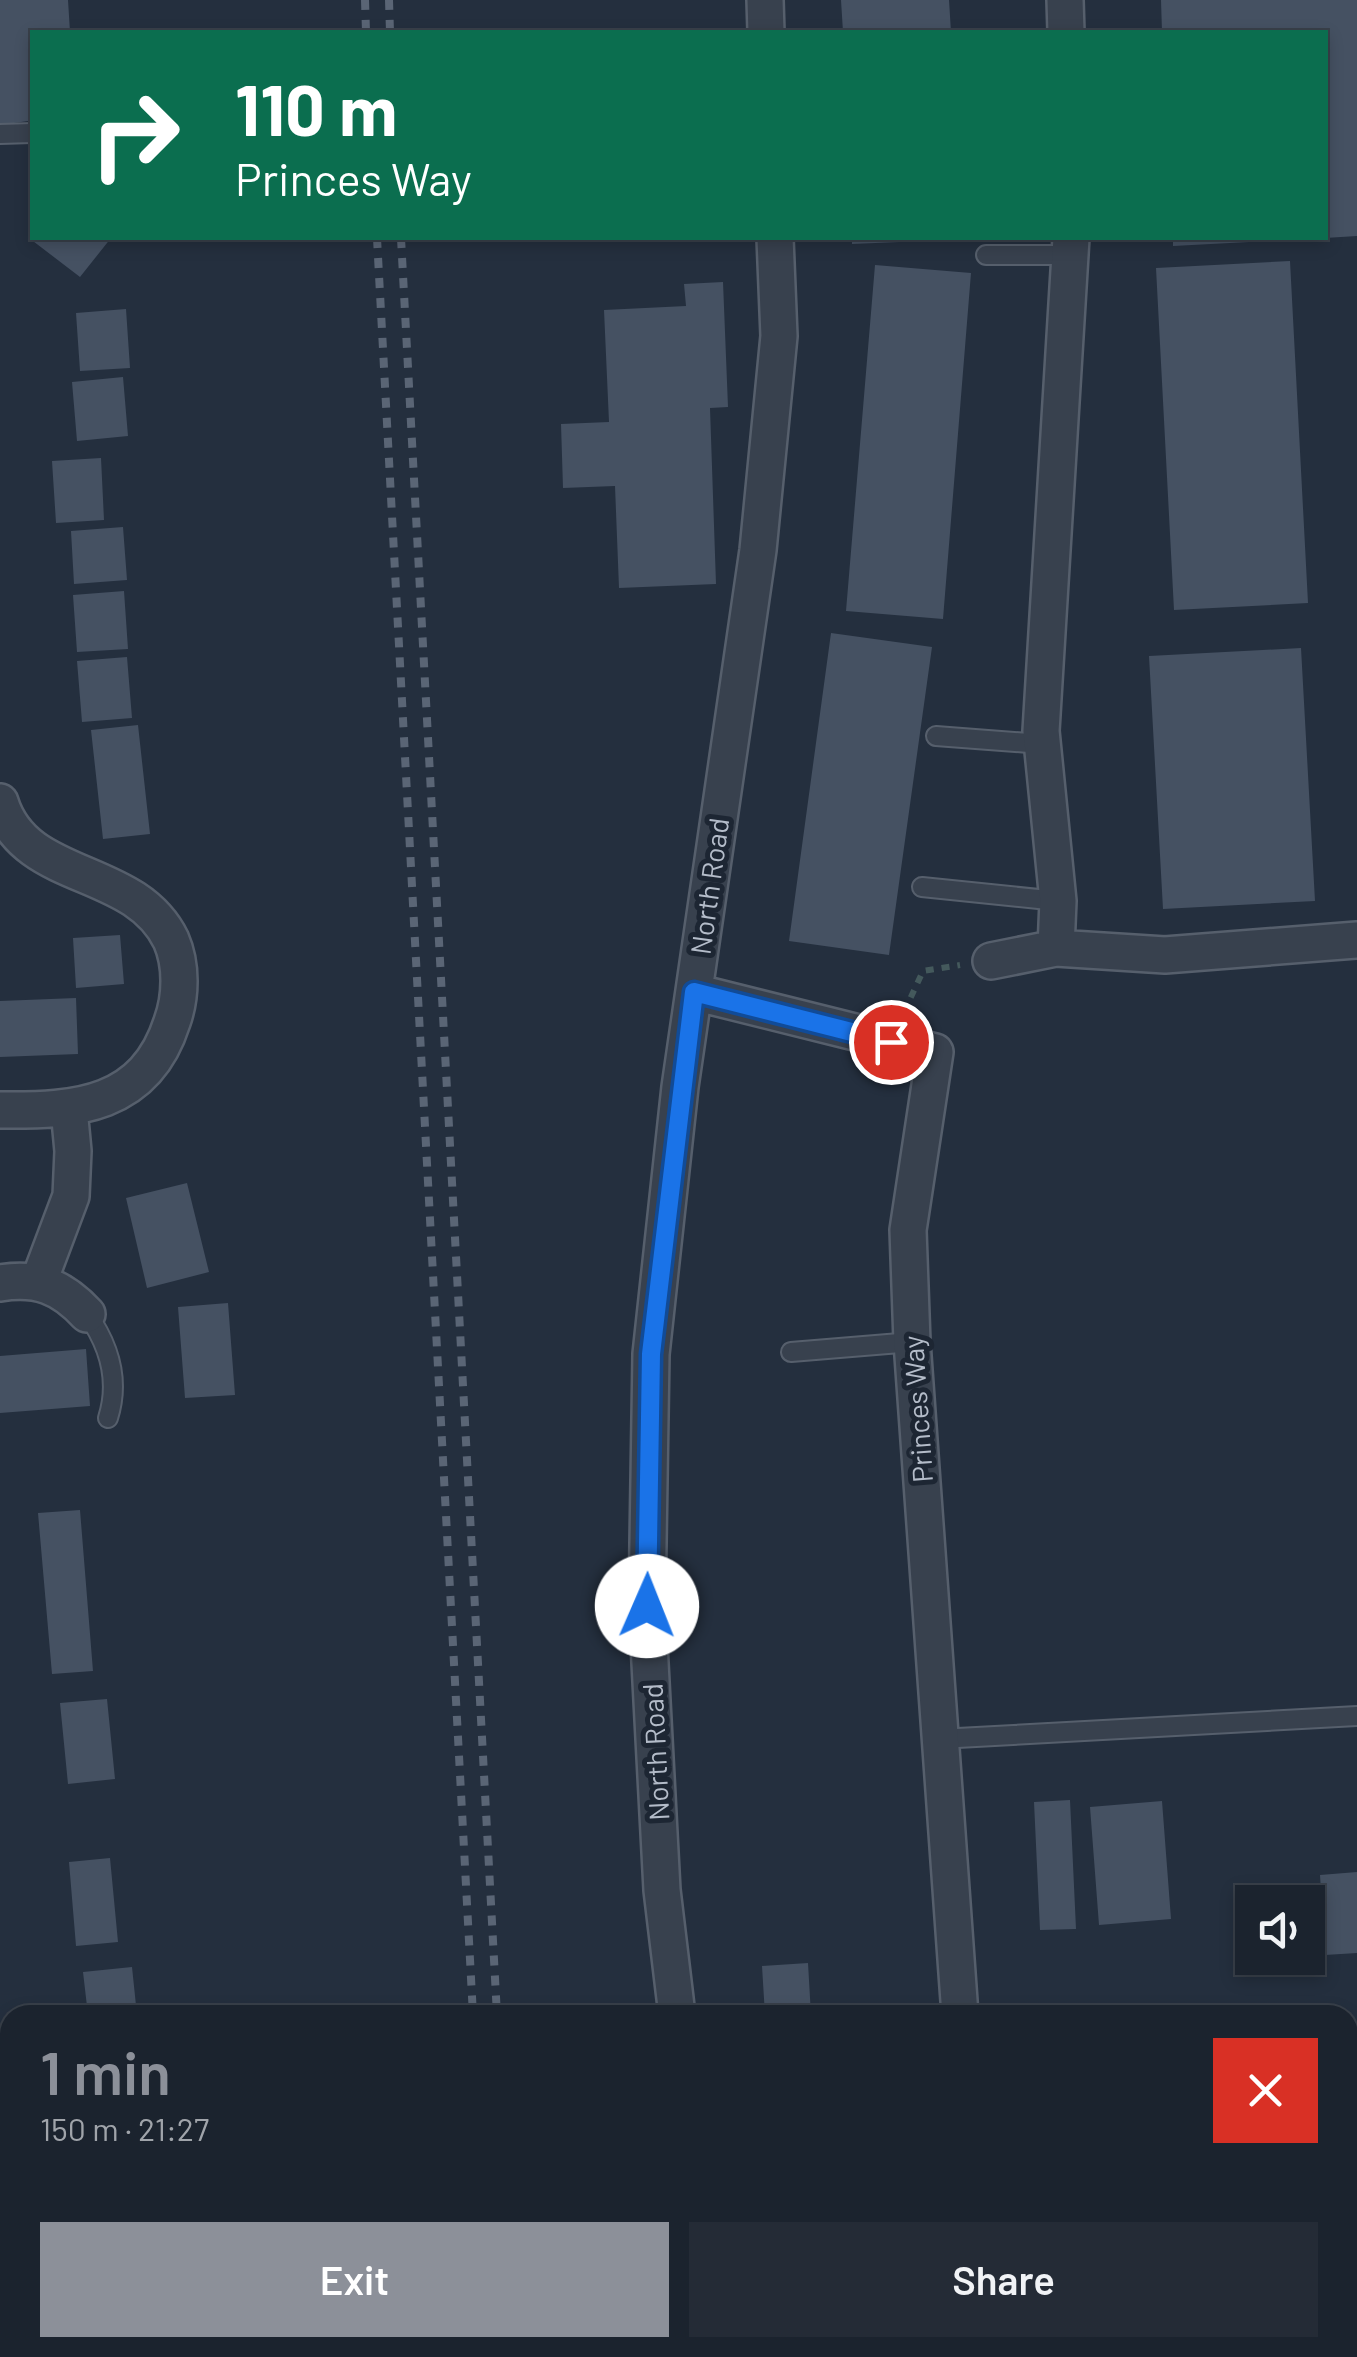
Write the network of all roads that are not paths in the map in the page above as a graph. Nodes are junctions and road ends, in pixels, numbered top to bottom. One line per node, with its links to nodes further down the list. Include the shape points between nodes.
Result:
1 (765, 0): 3 (street)
2 (1065, 0): 4 (street)
3 (766, 30)
4 (1066, 30)
5 (30, 133): 6 (lane)
6 (0, 134)
7 (775, 240): 18 (street, North Road, via 779,336 758,550)
8 (1071, 246): 9 (lane); 11 (street)
9 (986, 254)
10 (936, 736): 11 (lane)
11 (1042, 744): 14 (street)
12 (2, 816): 19 (street, via 26,844 55,863 122,889 142,905 170,939 179,964 176,1010 164,1049 138,1080 112,1097)
13 (922, 887): 14 (lane)
14 (1058, 901): 16 (street)
15 (1357, 940): 16 (street, via 1165,955)
16 (1056, 948): 17 (street)
17 (991, 960)
18 (694, 992): 24 (street, Princes Way, via 935,1052 908,1230); 29 (street, North Road, via 651,1354 647,1606)
19 (68, 1109): 20 (street); 21 (street, via 71,1196)
20 (0, 1110)
21 (39, 1280): 22 (street); 23 (street)
22 (0, 1284)
23 (87, 1314): 26 (lane, via 109,1358 114,1391)
24 (912, 1342): 25 (lane); 28 (street, Princes Way)
25 (791, 1352)
26 (108, 1418)
27 (1357, 1716): 28 (lane)
28 (940, 1738): 30 (street, Princes Way)
29 (675, 2005)
30 (959, 2005)

